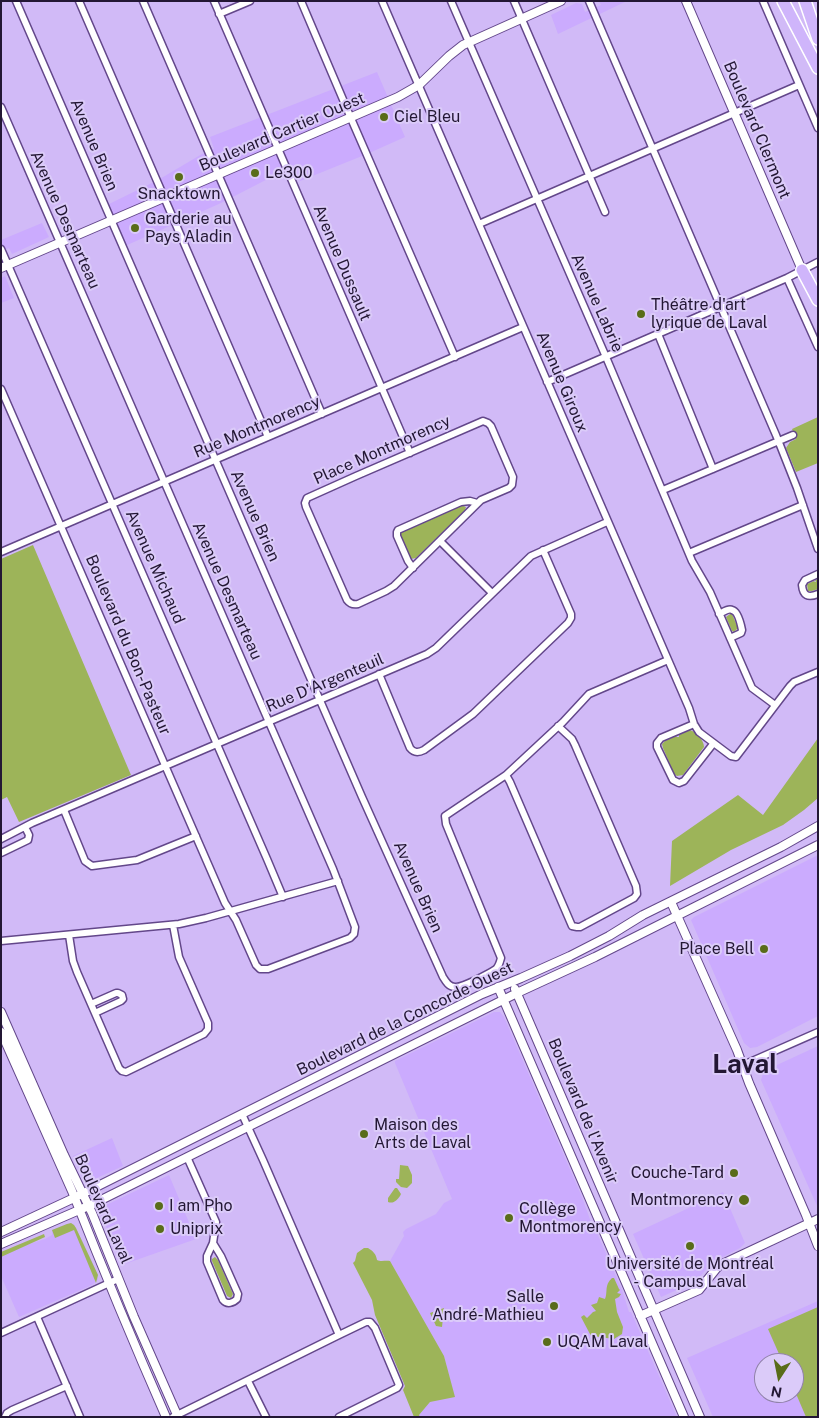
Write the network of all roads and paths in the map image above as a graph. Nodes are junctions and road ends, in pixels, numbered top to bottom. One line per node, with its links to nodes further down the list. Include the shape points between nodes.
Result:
1 (16, 1): 34 (street, Avenue Brien)
2 (79, 1): 31 (street)
3 (143, 1): 29 (street)
4 (214, 1): 16 (street, Avenue Dussault)
5 (250, 1): 16 (street)
6 (301, 1): 25 (street)
7 (382, 1): 21 (street, Avenue Giroux)
8 (451, 1): 19 (street, Avenue Labrie)
9 (514, 1): 17 (street)
10 (561, 1): 17 (street, Boulevard Cartier Ouest)
11 (589, 1): 27 (street)
12 (686, 1): 24 (street, Boulevard Clermont)
13 (763, 1): 22 (street)
14 (783, 1): 20 (highway)
15 (805, 1): 18 (highway)
16 (220, 14): 28 (street, Avenue Dussault)
17 (521, 19): 19 (street, Boulevard Cartier Ouest); 30 (street)
18 (818, 39)
19 (468, 42): 21 (street, Boulevard Cartier Ouest); 32 (street, Avenue Labrie)
20 (818, 68)
21 (419, 85): 25 (street, Boulevard Cartier Ouest); 35 (street, Avenue Giroux)
22 (799, 85): 24 (street); 26 (street)
23 (1, 107): 36 (street, Avenue Desmarteau)
24 (735, 113): 27 (street); 40 (street, Boulevard Clermont)
25 (350, 117): 28 (street, Boulevard Cartier Ouest); 47 (street)
26 (818, 128)
27 (654, 148): 30 (street); 43 (street)
28 (277, 149): 29 (street, Boulevard Cartier Ouest); 51 (street, Avenue Dussault)
29 (218, 174): 31 (street, Boulevard Cartier Ouest); 52 (street)
30 (589, 176): 32 (street); 33 (street)
31 (165, 198): 34 (street, Boulevard Cartier Ouest); 54 (street)
32 (537, 199): 35 (street); 48 (street, Avenue Labrie)
33 (605, 212)
34 (111, 221): 36 (street, Boulevard Cartier Ouest); 57 (street, Avenue Brien)
35 (478, 224): 44 (street, Avenue Giroux)
36 (60, 243): 39 (street, Boulevard Cartier Ouest); 59 (street, Avenue Desmarteau)
37 (1, 249): 39 (street, Avenue Michaud)
38 (818, 262): 40 (street)
39 (5, 267): 61 (street, Avenue Michaud)
40 (802, 270): 41 (street); 42 (highway)
41 (787, 278): 43 (street); 46 (street)
42 (818, 300)
43 (721, 307): 45 (street); 55 (street)
44 (523, 327): 47 (street, Rue Montmorency); 49 (street, Avenue Giroux)
45 (658, 334): 48 (street); 58 (street)
46 (818, 347)
47 (455, 357): 51 (street, Rue Montmorency)
48 (606, 357): 49 (street); 60 (street, Avenue Labrie)
49 (547, 382): 64 (street, Avenue Giroux)
50 (1, 389): 65 (street, Boulevard du Bon-Pasteur)
51 (381, 389): 52 (street, Rue Montmorency); 56 (street, Avenue Dussault)
52 (322, 414): 54 (street, Rue Montmorency)
53 (793, 435): 55 (street)
54 (268, 437): 57 (street, Rue Montmorency)
55 (779, 441): 58 (street); 63 (street)
56 (410, 452): 62 (street, Place Montmorency, via 480,422 488,423 514,482); 71 (street, Place Montmorency, via 310,496 305,503 351,604 386,592)
57 (216, 460): 59 (street, Rue Montmorency); 80 (street, Avenue Brien)
58 (713, 469): 60 (street)
59 (164, 482): 61 (street, Rue Montmorency); 82 (street, Avenue Desmarteau)
60 (663, 490): 70 (street, Avenue Labrie)
61 (113, 504): 65 (street, Rue Montmorency); 85 (street, Avenue Michaud)
62 (477, 504): 66 (street, Place Montmorency); 71 (street, Place Montmorency, via 461,502 397,531)
63 (803, 505): 67 (street); 70 (street)
64 (607, 522): 68 (street, Rue D'Argenteuil); 77 (street, Avenue Giroux)
65 (61, 526): 69 (street, Rue Montmorency); 87 (street, Boulevard du Bon-Pasteur)
66 (440, 541): 71 (street, Place Montmorency); 73 (street)
67 (818, 549)
68 (543, 550): 73 (street, Rue D'Argenteuil, via 527,558); 79 (street, via 571,618 469,717 424,750 414,752)
69 (1, 552)
70 (689, 553): 75 (street, Avenue Labrie)
71 (413, 568)
72 (818, 574): 74 (street, via 802,585 807,596)
73 (492, 593): 79 (street, Rue D'Argenteuil, via 433,650)
74 (818, 594)
75 (720, 614): 76 (street, Avenue Labrie); 76 (street, via 732,609 736,613 742,630)
76 (730, 638): 81 (street, Avenue Labrie, via 752,688)
77 (668, 660): 83 (street, Avenue Giroux); 84 (street, via 592,692)
78 (818, 672): 81 (street, via 792,684)
79 (379, 674): 80 (street, Rue D'Argenteuil)
80 (320, 700): 82 (street, Rue D'Argenteuil); 88 (street, Avenue Brien, via 446,982 452,986 461,986 493,970 500,962 500,954 444,817)
81 (775, 705): 86 (street, Avenue Giroux, via 735,757)
82 (269, 722): 85 (street, Rue D'Argenteuil); 96 (street, Avenue Desmarteau)
83 (694, 724): 86 (street, Avenue Giroux); 86 (street, via 657,741 671,779 677,783 684,781)
84 (558, 726): 88 (street); 88 (street, via 574,742 638,891 636,896 580,927 574,927)
85 (217, 744): 87 (street, Rue D'Argenteuil); 97 (street, Avenue Michaud)
86 (713, 744)
87 (165, 766): 89 (street, Rue D'Argenteuil); 92 (street, Boulevard du Bon-Pasteur)
88 (506, 775)
89 (64, 810): 91 (street, Rue D'Argenteuil); 92 (street, via 84,859 92,866 137,860)
90 (818, 826): 98 (street, Boulevard de la Concorde Ouest)
91 (26, 827): 93 (street, Rue D'Argenteuil); 95 (street, via 27,841)
92 (196, 836): 99 (street, Boulevard du Bon-Pasteur)
93 (1, 839)
94 (818, 845): 100 (street, Boulevard de la Concorde Ouest)
95 (1, 853)
96 (338, 881): 97 (street); 99 (street, Avenue Desmarteau, via 355,927 353,936 268,969 260,969 256,965)
97 (283, 897): 99 (street)
98 (671, 902): 100 (street); 104 (street, Boulevard de la Concorde Ouest, via 570,956)
99 (230, 911): 101 (street)
100 (678, 916): 106 (street, Boulevard de la Concorde Ouest); 113 (street)
101 (173, 924): 102 (street); 110 (street, via 179,957 208,1025 207,1032 125,1072 119,1068)
102 (69, 934): 103 (street); 108 (street, via 73,960)
103 (1, 941)
104 (512, 982): 105 (street, Boulevard de la Concorde Ouest); 106 (street, Boulevard de l'Avenir)
105 (498, 988): 107 (street, Boulevard de l'Avenir); 114 (street, Boulevard de la Concorde Ouest)
106 (517, 993): 107 (street, Boulevard de la Concorde Ouest); 129 (street, Boulevard de l'Avenir)
107 (504, 1000): 115 (street, Boulevard de la Concorde Ouest); 130 (street, Boulevard de l'Avenir)
108 (91, 1004): 110 (street); 110 (street, via 116,993 122,995 121,1002)
109 (2, 1013): 117 (street, Boulevard Laval)
110 (95, 1013)
111 (1, 1032): 118 (street, Boulevard Laval)
112 (818, 1032): 113 (street)
113 (743, 1066): 122 (street)
114 (242, 1114): 115 (street); 117 (street, Boulevard de la Concorde Ouest)
115 (248, 1127): 116 (street, Boulevard de la Concorde Ouest); 133 (street)
116 (187, 1157): 119 (street, Boulevard de la Concorde Ouest); 124 (street, via 216,1222)
117 (82, 1193): 118 (street, Boulevard de la Concorde Ouest); 119 (street, Boulevard Laval)
118 (74, 1198): 120 (street, Boulevard Laval); 123 (street, Boulevard de la Concorde Ouest)
119 (88, 1206): 120 (street, Boulevard de la Concorde Ouest); 127 (street, Boulevard Laval)
120 (78, 1210): 125 (street, Boulevard de la Concorde Ouest); 128 (street, Boulevard Laval)
121 (818, 1218): 122 (street)
122 (809, 1222): 126 (street); 129 (street, via 720,1264 699,1290)
123 (1, 1232)
124 (213, 1243): 124 (street, via 207,1262 223,1300 230,1303 237,1299 238,1294)
125 (1, 1244)
126 (818, 1246)
127 (118, 1279): 128 (street); 136 (street, Boulevard Laval)
128 (109, 1284): 131 (street); 139 (street, Boulevard Laval)
129 (654, 1310): 130 (street); 143 (street, Boulevard de l'Avenir)
130 (640, 1316): 142 (street, Boulevard de l'Avenir)
131 (37, 1318): 132 (street); 135 (street)
132 (1, 1334)
133 (339, 1335): 134 (street); 141 (street, via 371,1322 399,1385)
134 (248, 1380): 136 (street); 140 (street)
135 (67, 1386): 137 (street, via 10,1410); 138 (street)
136 (176, 1416)
137 (6, 1417)
138 (80, 1417)
139 (166, 1417)
140 (266, 1417)
141 (339, 1417)
142 (684, 1417)
143 (700, 1417)

